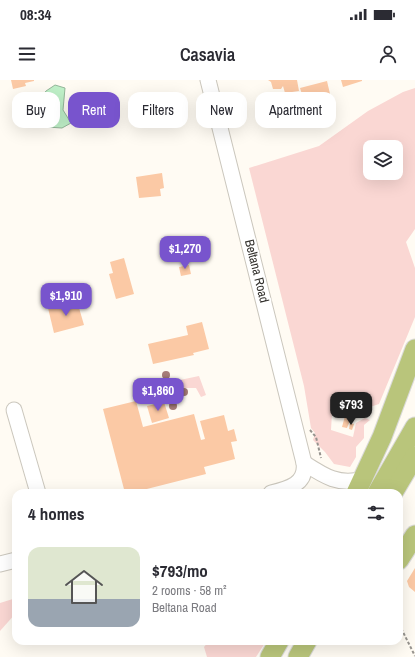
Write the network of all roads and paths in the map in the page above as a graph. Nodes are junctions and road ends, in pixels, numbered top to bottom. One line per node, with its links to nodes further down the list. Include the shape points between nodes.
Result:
1 (208, 80): 7 (street, Beltana Road)
2 (415, 349): 9 (main road, via 382,438)
3 (14, 410): 10 (street)
4 (307, 424): 8 (path, via 316,437 321,458)
5 (415, 428): 12 (main road)
6 (415, 456): 13 (main road)
7 (304, 463): 9 (street, via 326,476 352,481); 11 (street, via 305,472 299,481)
8 (325, 463)
9 (360, 486)
10 (37, 489)
11 (284, 489)
12 (379, 489)
13 (395, 489)
14 (415, 535): 15 (main road)
15 (403, 554)
16 (12, 561): 17 (street)
17 (0, 564)
18 (403, 632): 22 (path)
19 (277, 645): 23 (main road)
20 (288, 645): 24 (main road)
21 (305, 645): 25 (main road)
22 (415, 656)
23 (270, 657)
24 (281, 657)
25 (298, 657)

